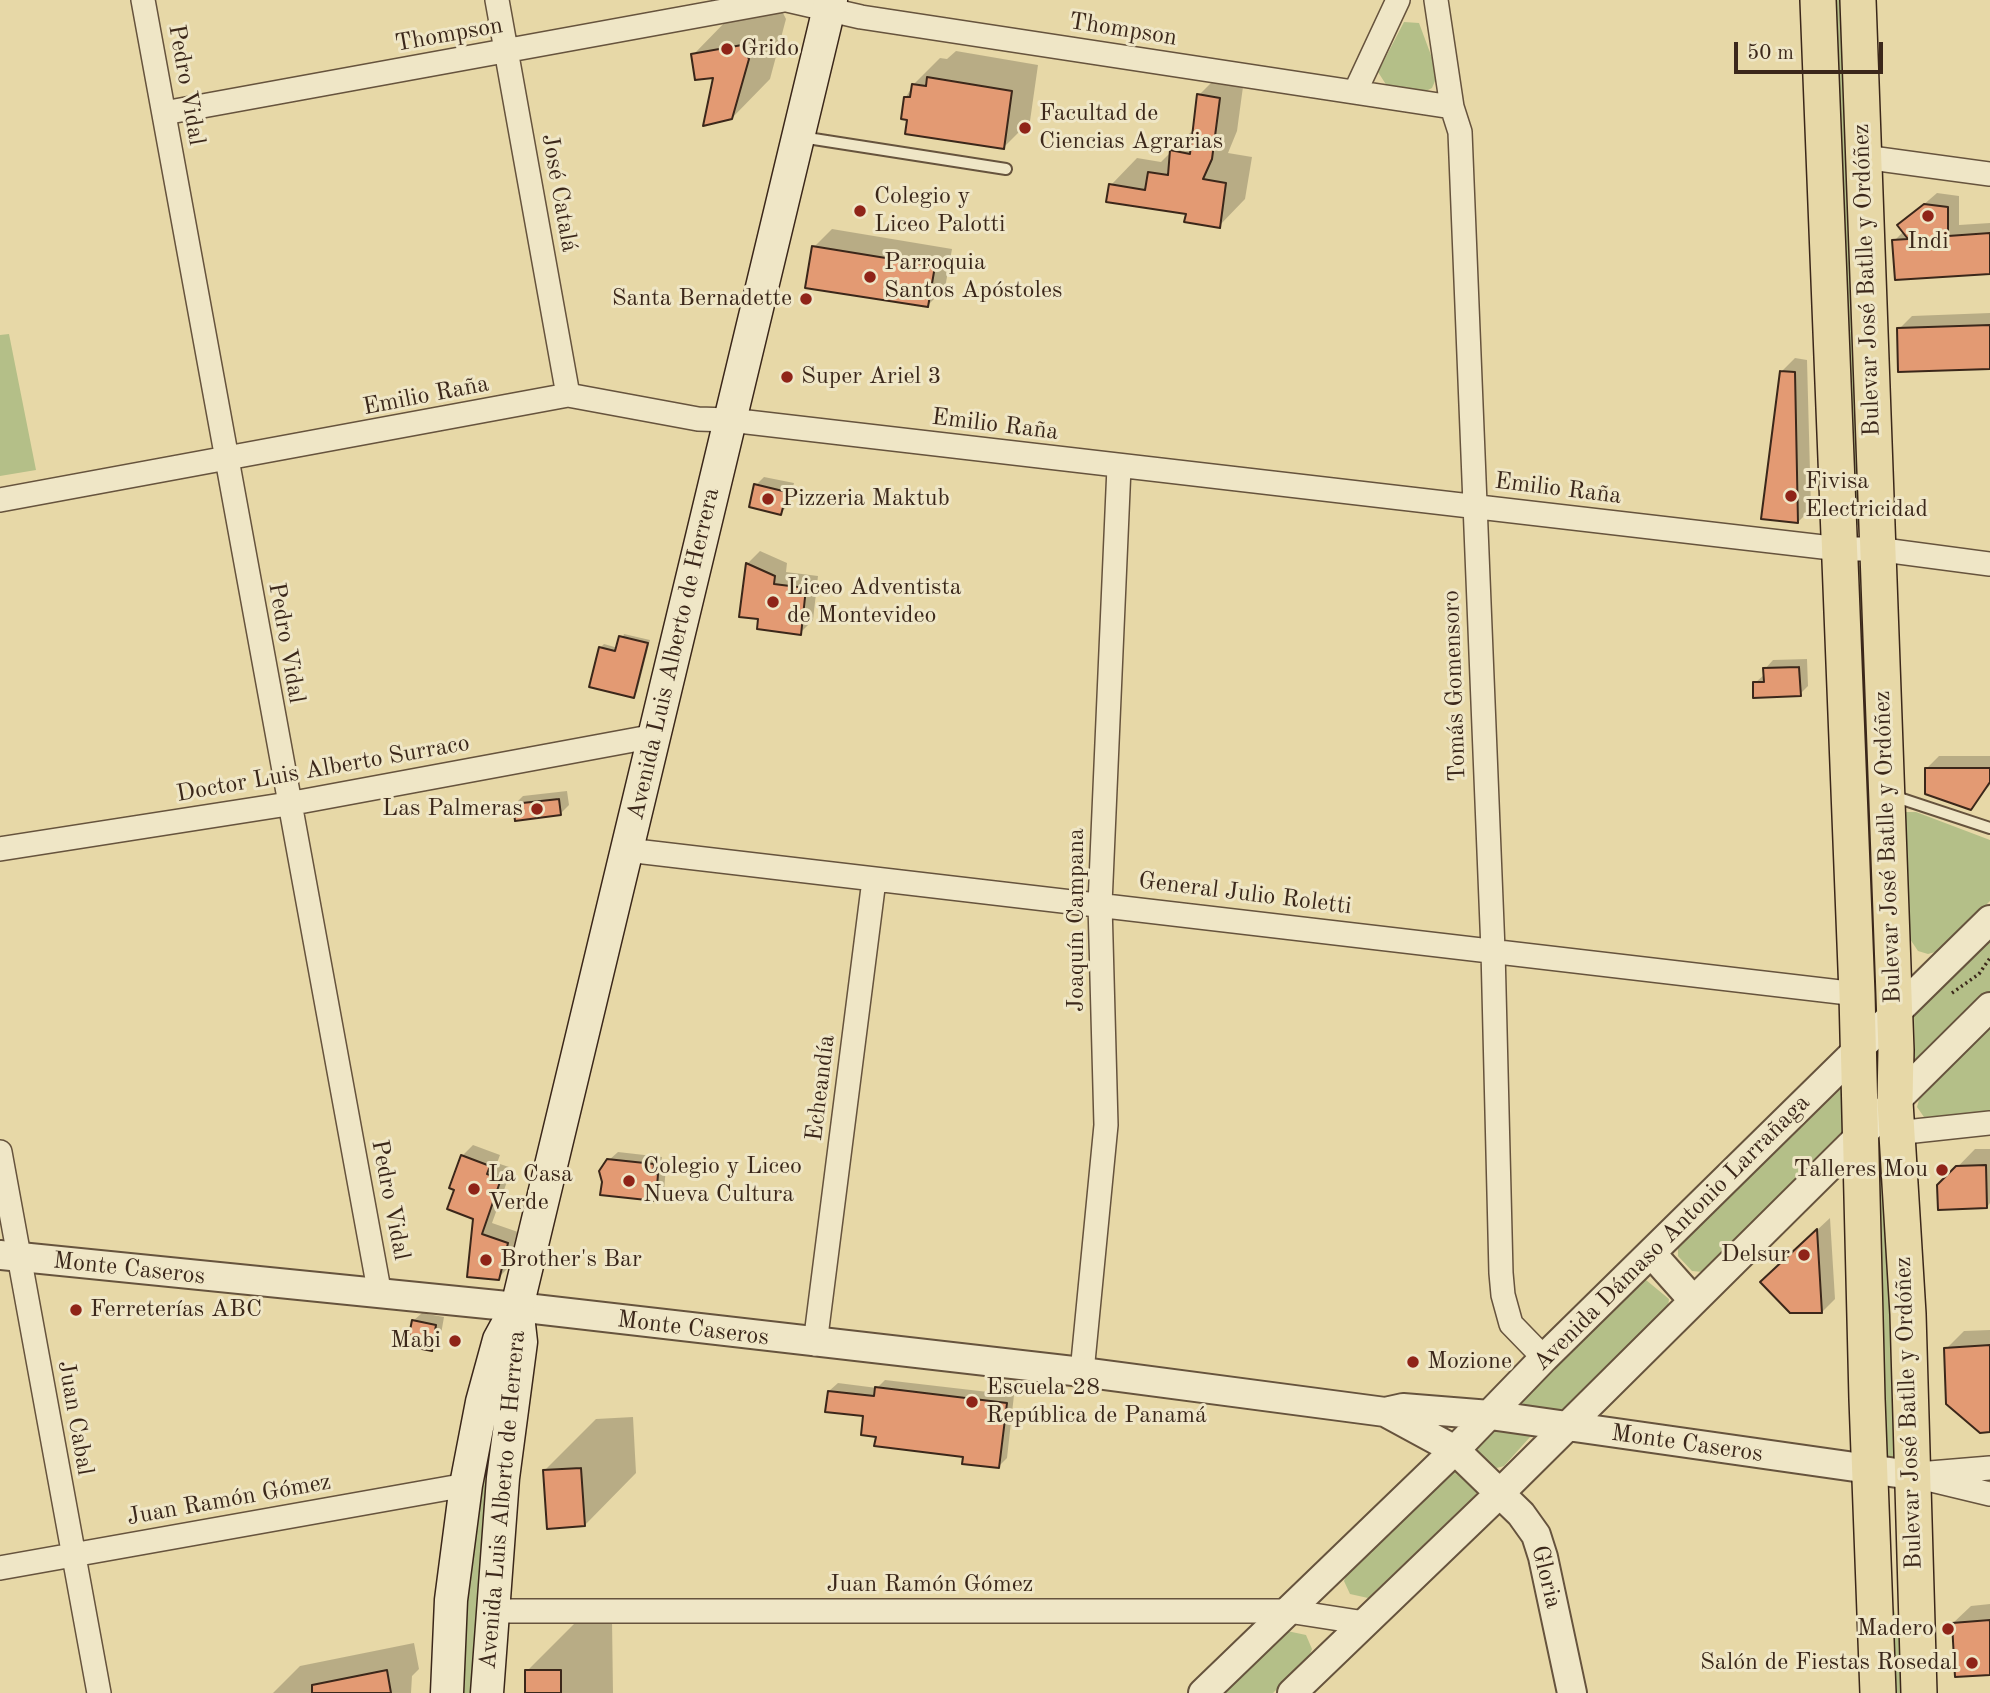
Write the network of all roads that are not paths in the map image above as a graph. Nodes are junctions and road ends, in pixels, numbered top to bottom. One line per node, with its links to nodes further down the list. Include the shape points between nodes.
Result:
1 (143, 0): 12 (street, Pedro Vidal)
2 (497, 0): 9 (street, José Catalá)
3 (786, 0): 8 (street, Thompson); 9 (street, Thompson)
4 (1398, 0): 10 (street)
5 (1436, 0): 11 (street, Tomás Gomensoro)
6 (1818, 0): 23 (main road, Bulevar José Batlle y Ordóñez)
7 (1857, 0): 14 (main road, Bulevar José Batlle y Ordóñez)
8 (830, 4): 10 (street, Thompson, via 861,17); 13 (main road, Avenida Luis Alberto de Herrera)
9 (507, 51): 12 (street, Thompson); 17 (street, José Catalá)
10 (1355, 92): 11 (street, Thompson)
11 (1452, 107): 22 (street, Tomás Gomensoro, via 1460,132)
12 (164, 113): 19 (street, Pedro Vidal)
13 (798, 137): 15 (lane); 18 (main road, Avenida Luis Alberto de Herrera)
14 (1864, 157): 16 (street); 24 (main road, Bulevar José Batlle y Ordóñez)
15 (1006, 169)
16 (1990, 174)
17 (568, 396): 18 (street, Emilio Raña, via 698,419); 19 (street, Emilio Raña)
18 (730, 420): 20 (street, Emilio Raña); 26 (main road, Avenida Luis Alberto de Herrera)
19 (227, 460): 21 (street, Emilio Raña); 28 (street, Pedro Vidal)
20 (1119, 467): 22 (street, Emilio Raña); 33 (street, Joaquín Campana)
21 (0, 500)
22 (1473, 505): 23 (street, Emilio Raña); 35 (street, Tomás Gomensoro)
23 (1840, 549): 24 (street, Emilio Raña); 36 (main road, Bulevar José Batlle y Ordóñez)
24 (1876, 549): 25 (street, Emilio Raña); 27 (main road, Bulevar José Batlle y Ordóñez)
25 (1990, 564)
26 (655, 736): 28 (street, Doctor Luis Alberto Surraco); 31 (main road, Avenida Luis Alberto de Herrera)
27 (1886, 794): 29 (lane); 38 (main road, Bulevar José Batlle y Ordóñez)
28 (288, 804): 30 (street, Doctor Luis Alberto Surraco); 46 (street, Pedro Vidal)
29 (1990, 828)
30 (0, 849)
31 (627, 850): 32 (street, General Julio Roletti); 48 (main road, Avenida Luis Alberto de Herrera)
32 (874, 880): 33 (street, General Julio Roletti); 49 (street, Echeandía)
33 (1100, 904): 35 (street, General Julio Roletti); 51 (street, Joaquín Campana, via 1106,1125)
34 (1990, 920): 38 (street, Avenida Dámaso Antonio Larrañaga)
35 (1493, 950): 36 (street, General Julio Roletti); 50 (street, Tomás Gomensoro, via 1503,1295 1511,1324)
36 (1857, 993): 39 (main road, Bulevar José Batlle y Ordóñez)
37 (1990, 1007): 40 (street)
38 (1894, 1014): 39 (street, Avenida Dámaso Antonio Larrañaga); 40 (main road, Bulevar José Batlle y Ordóñez)
39 (1858, 1049): 42 (main road, Bulevar José Batlle y Ordóñez); 44 (street, Avenida Dámaso Antonio Larrañaga)
40 (1895, 1117): 41 (street); 42 (street); 58 (main road, Bulevar José Batlle y Ordóñez, via 1908,1314)
41 (1990, 1123)
42 (1860, 1136): 47 (street); 57 (main road, Bulevar José Batlle y Ordóñez)
43 (0, 1152): 45 (street, Juan Cabal)
44 (1653, 1254): 47 (street); 50 (street, Avenida Dámaso Antonio Larrañaga)
45 (10, 1256): 46 (street, Monte Caseros); 62 (street, Juan Cabal)
46 (380, 1295): 48 (street, Monte Caseros)
47 (1693, 1300): 54 (street)
48 (517, 1307): 49 (street, Monte Caseros); 59 (main road, Avenida Luis Alberto de Herrera, via 499,1340); 64 (main road, Avenida Luis Alberto de Herrera, via 522,1342 503,1478)
49 (815, 1344): 51 (street, Monte Caseros)
50 (1544, 1358): 53 (street, Avenida Dámaso Antonio Larrañaga)
51 (1082, 1372): 52 (street, Monte Caseros)
52 (1385, 1412): 53 (street, Monte Caseros, via 1403,1408); 55 (street, Monte Caseros)
53 (1490, 1415): 54 (street, Monte Caseros); 55 (street, Avenida Dámaso Antonio Larrañaga)
54 (1566, 1427): 57 (street, Monte Caseros); 60 (street)
55 (1455, 1450): 60 (street, Gloria); 65 (street, Avenida Dámaso Antonio Larrañaga)
56 (1990, 1468): 58 (street, Monte Caseros)
57 (1870, 1470): 58 (street, Monte Caseros); 67 (main road, via 1890,1487 1895,1589 1903,1622); 74 (main road, Bulevar José Batlle y Ordóñez)
58 (1911, 1475): 61 (street); 67 (main road, Bulevar José Batlle y Ordóñez)
59 (466, 1485): 62 (street, Juan Ramón Gómez); 69 (main road, Avenida Luis Alberto de Herrera)
60 (1500, 1493): 66 (street); 73 (street, Gloria, via 1521,1514 1539,1546)
61 (1990, 1494)
62 (72, 1554): 63 (street, Juan Ramón Gómez); 68 (street, Juan Cabal)
63 (0, 1567)
64 (493, 1611): 65 (street, Juan Ramón Gómez); 70 (main road, Avenida Luis Alberto de Herrera)
65 (1288, 1611): 66 (street, Juan Ramón Gómez); 71 (street, Avenida Dámaso Antonio Larrañaga)
66 (1365, 1623): 72 (street)
67 (1918, 1653): 75 (main road, Bulevar José Batlle y Ordóñez)
68 (99, 1693)
69 (447, 1693)
70 (487, 1693)
71 (1203, 1693)
72 (1292, 1693)
73 (1572, 1693)
74 (1878, 1693)
75 (1919, 1693)

